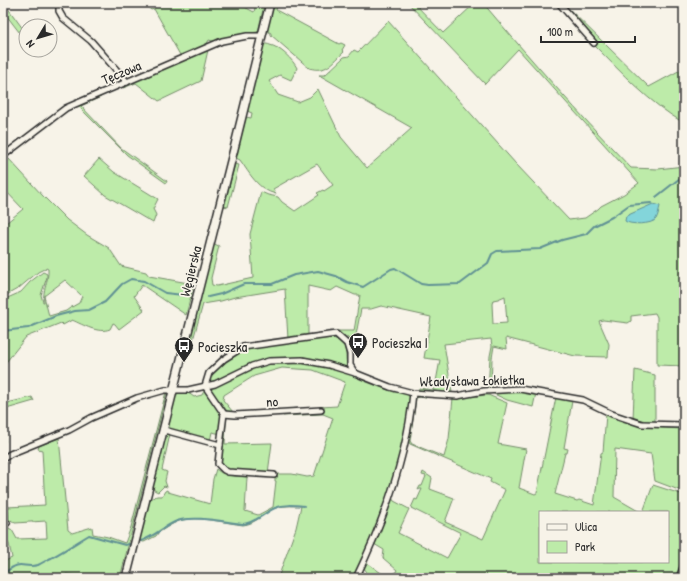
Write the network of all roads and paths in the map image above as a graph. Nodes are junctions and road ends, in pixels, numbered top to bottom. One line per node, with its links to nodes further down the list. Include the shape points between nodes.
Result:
1 (59, 3): 6 (street, via 59,11 63,18 91,41)
2 (270, 3): 4 (main road, Węgierska)
3 (559, 3): 5 (street)
4 (262, 36): 6 (street, Tęczowa, via 247,36 222,42); 10 (main road, Węgierska)
5 (594, 43)
6 (127, 82): 7 (street, Tęczowa, via 66,108)
7 (3, 156)
8 (355, 373): 9 (street, via 302,360 269,361); 9 (street, via 350,365 347,344 336,334 243,347 224,359 209,373); 11 (street, Władysława Łokietka)
9 (205, 386): 10 (street, via 188,390); 13 (street)
10 (174, 389): 15 (main road, Węgierska); 17 (street, via 137,398)
11 (413, 393): 14 (street, Władysława Łokietka, via 457,396 520,389 583,400 612,414 642,424); 23 (street, via 403,457 374,541)
12 (321, 410): 13 (street, no)
13 (224, 414): 16 (street)
14 (684, 425)
15 (164, 430): 16 (street); 22 (main road, Węgierska)
16 (220, 445): 19 (street, via 218,464 224,470)
17 (3, 459)
18 (3, 474): 20 (street)
19 (274, 475)
20 (7, 523)
21 (684, 565): 24 (street)
22 (126, 578)
23 (356, 578)
24 (679, 578)

